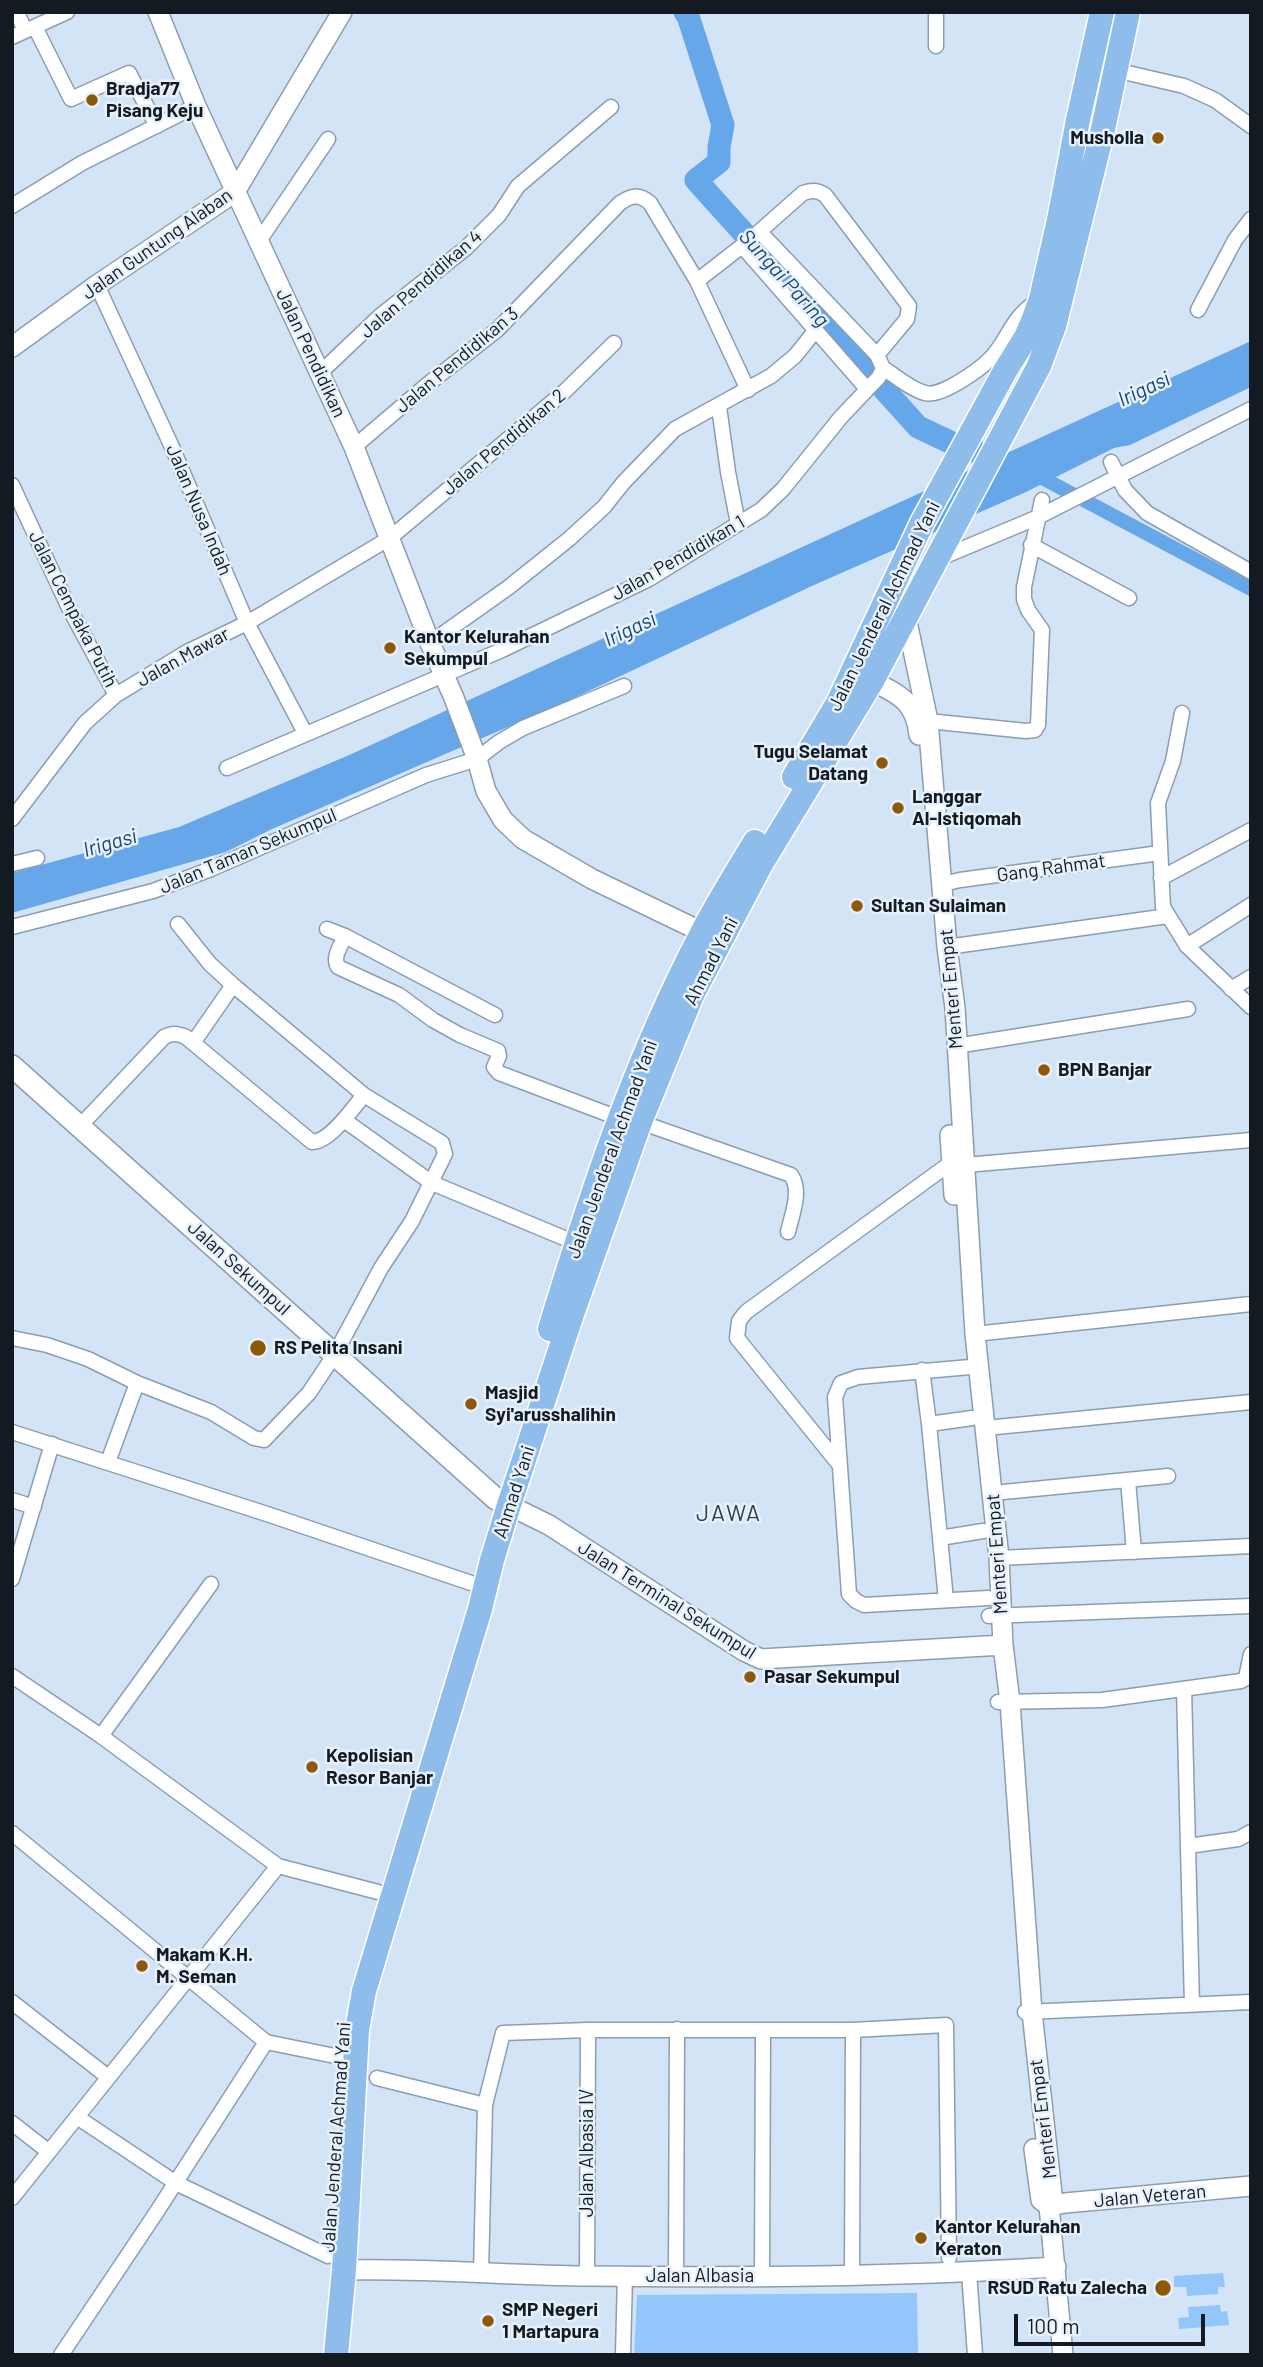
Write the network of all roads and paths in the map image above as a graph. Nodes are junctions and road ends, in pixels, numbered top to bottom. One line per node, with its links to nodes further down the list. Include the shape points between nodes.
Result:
1 (17, 12): 8 (street)
2 (67, 12): 8 (street)
3 (158, 12): 11 (street, Jalan Pendidikan)
4 (342, 12): 16 (street, Jalan Guntung Alaban)
5 (936, 12): 9 (street)
6 (1102, 12): 23 (highway, Jalan Jenderal Achmad Yani)
7 (1128, 12): 10 (highway)
8 (24, 32): 13 (street, via 71,99 129,73)
9 (936, 46)
10 (1115, 70): 14 (street, via 1184,86 1215,100); 42 (highway, Ahmad Yani, via 1054,326 1039,366)
11 (196, 106): 13 (street); 16 (street, Jalan Pendidikan)
12 (611, 107): 28 (street, Jalan Pendidikan 4, via 518,186 499,215 466,248 380,316)
13 (157, 125): 17 (street)
14 (1251, 126)
15 (328, 139): 20 (street)
16 (235, 192): 20 (street, Jalan Pendidikan); 22 (street, Jalan Guntung Alaban)
17 (12, 206)
18 (1251, 219): 24 (street)
19 (749, 240): 21 (street, Jalan Pendidikan 1); 25 (street); 29 (street); 29 (street, Jalan Pendidikan 1, via 803,193 810,190 825,195 909,306 907,319)
20 (258, 241): 28 (street, Jalan Pendidikan)
21 (697, 281): 30 (street); 33 (street, Jalan Pendidikan 3, via 650,203 642,197 629,197 583,238 497,330)
22 (97, 285): 27 (street, Jalan Guntung Alaban); 46 (street, Jalan Nusa Indah)
23 (1041, 299): 29 (street, via 1020,314 990,359 946,389 922,393); 57 (highway, Jalan Jenderal Achmad Yani, via 1026,337 922,523)
24 (1198, 310)
25 (815, 331): 29 (street); 30 (street, via 795,356)
26 (614, 342): 40 (street, Jalan Pendidikan 2, via 564,392)
27 (12, 347)
28 (320, 373): 33 (street, Jalan Pendidikan)
29 (876, 375): 39 (street, Jalan Pendidikan 1, via 783,489)
30 (748, 390): 31 (street)
31 (719, 407): 39 (street); 47 (street, via 676,429 569,539)
32 (1251, 409): 35 (street)
33 (354, 447): 40 (street, Jalan Pendidikan)
34 (1111, 462): 35 (street)
35 (1118, 477): 38 (street); 43 (street, via 1147,513)
36 (12, 485): 51 (street, Jalan Cempaka Putih, via 69,608)
37 (1041, 500): 38 (street)
38 (1037, 518): 41 (street); 42 (street)
39 (738, 524): 48 (street, Jalan Pendidikan 1, via 649,579)
40 (390, 538): 46 (street, Jalan Mawar); 47 (street, Jalan Pendidikan)
41 (1031, 545): 44 (street); 53 (street, via 1024,599 1042,629 1035,730)
42 (938, 559): 45 (highway, Ahmad Yani)
43 (1251, 572)
44 (1129, 598)
45 (906, 617): 49 (highway, Ahmad Yani); 53 (street, Menteri Empat)
46 (247, 623): 51 (street, Jalan Mawar); 54 (street, Jalan Nusa Indah)
47 (430, 643): 48 (street, Jalan Pendidikan)
48 (443, 676): 54 (street, Jalan Pendidikan 1); 55 (street, Jalan Pendidikan)
49 (872, 681): 53 (street, via 894,691); 57 (highway, Ahmad Yani)
50 (624, 686): 55 (street, Jalan Taman Sekumpul)
51 (116, 695): 58 (street, Jalan Mawar, via 85,723)
52 (1182, 713): 61 (street, via 1173,761 1158,803)
53 (921, 717): 65 (street, Menteri Empat)
54 (305, 733): 56 (street, Jalan Pendidikan 1)
55 (475, 753): 69 (street, Jalan Taman Sekumpul, via 153,891); 71 (street, Jalan Pendidikan, via 486,791 503,820 523,839)
56 (226, 768)
57 (796, 790): 59 (highway, Ahmad Yani)
58 (12, 818)
59 (778, 820): 71 (highway, Jalan Jenderal Achmad Yani); 86 (highway, Ahmad Yani, via 761,864)
60 (1251, 830): 64 (street)
61 (1160, 853): 64 (street); 65 (street, Gang Rahmat)
62 (37, 858): 63 (street)
63 (12, 864)
64 (1161, 878): 67 (street)
65 (937, 884): 74 (street, Menteri Empat)
66 (1251, 905): 73 (street)
67 (1168, 916): 73 (street); 74 (street)
68 (178, 923): 76 (street)
69 (12, 928)
70 (327, 929): 72 (street)
71 (702, 932): 86 (highway, Jalan Jenderal Achmad Yani, via 664,1010)
72 (345, 936): 80 (street); 86 (street, via 335,957 338,967 399,995 460,1035 494,1048 499,1056 494,1067 499,1073)
73 (1187, 946): 77 (street)
74 (943, 956): 82 (street, Menteri Empat)
75 (1251, 977): 77 (street)
76 (233, 985): 81 (street); 84 (street)
77 (1231, 989): 78 (street)
78 (1251, 1007)
79 (1188, 1009): 82 (street)
80 (495, 1015)
81 (193, 1043): 85 (street, via 308,1140 321,1141); 87 (street, via 179,1034 164,1037)
82 (950, 1046): 89 (street, Menteri Empat)
83 (13, 1067): 87 (main road, Jalan Sekumpul)
84 (364, 1095): 85 (street); 90 (street, via 442,1143 445,1154)
85 (344, 1120): 90 (street)
86 (631, 1120): 91 (street, via 791,1175 796,1192); 92 (highway, Jalan Jenderal Achmad Yani); 111 (highway, Ahmad Yani, via 572,1314)
87 (80, 1126): 96 (main road, Jalan Sekumpul)
88 (1251, 1140): 89 (street)
89 (959, 1163): 94 (street, Menteri Empat); 106 (street, via 739,1321 737,1338)
90 (432, 1183): 92 (street); 96 (street)
91 (788, 1232)
92 (576, 1243): 111 (highway, Jalan Jenderal Achmad Yani)
93 (1251, 1304): 94 (street)
94 (971, 1335): 97 (street, Menteri Empat); 102 (street, Menteri Empat)
95 (12, 1338): 99 (street, via 88,1359)
96 (335, 1354): 99 (street, via 309,1393 264,1440); 111 (main road, Jalan Sekumpul)
97 (970, 1367): 98 (street); 102 (street, Menteri Empat)
98 (922, 1370): 101 (street); 106 (street, via 841,1383 835,1397)
99 (137, 1382): 105 (street)
100 (1251, 1402): 102 (street)
101 (929, 1424): 102 (street); 114 (street)
102 (977, 1425): 109 (street, Menteri Empat)
103 (12, 1432): 104 (street)
104 (52, 1444): 105 (street); 112 (street)
105 (108, 1462): 119 (street)
106 (838, 1463): 121 (street, via 849,1594 864,1605)
107 (1168, 1476): 108 (street)
108 (1128, 1480): 109 (street); 116 (street)
109 (986, 1493): 113 (street, Menteri Empat); 117 (street, Menteri Empat)
110 (12, 1500): 112 (street)
111 (503, 1502): 119 (highway, Jalan Jenderal Achmad Yani); 124 (street, Jalan Terminal Sekumpul, via 549,1525 761,1659); 151 (highway, Ahmad Yani, via 415,1828 364,1991)
112 (34, 1507): 118 (street)
113 (983, 1531): 114 (street); 123 (street, Menteri Empat)
114 (940, 1538): 121 (street)
115 (1251, 1546): 116 (street)
116 (1134, 1552): 117 (street)
117 (999, 1558): 123 (street, Menteri Empat)
118 (13, 1575)
119 (471, 1583): 134 (highway, Jalan Jenderal Achmad Yani)
120 (211, 1584): 129 (street)
121 (946, 1600): 123 (street)
122 (1251, 1606): 123 (street)
123 (993, 1610): 124 (street, Menteri Empat)
124 (996, 1645): 128 (street, Menteri Empat)
125 (1251, 1654): 127 (street, via 1246,1678 1241,1681)
126 (12, 1676): 129 (street)
127 (1184, 1689): 128 (street, via 1102,1700); 132 (street)
128 (1004, 1702): 139 (street, Menteri Empat)
129 (102, 1735): 133 (street)
130 (1251, 1832): 132 (street, via 1238,1839)
131 (12, 1833): 135 (street)
132 (1188, 1846): 138 (street)
133 (278, 1866): 134 (street); 135 (street)
134 (378, 1892): 145 (highway, Jalan Jenderal Achmad Yani, via 357,1957)
135 (188, 1977): 144 (street); 146 (street)
136 (1251, 2001): 138 (street)
137 (12, 2002): 146 (street)
138 (1192, 2005): 139 (street)
139 (1028, 2012): 156 (street, Menteri Empat, via 1052,2194)
140 (677, 2029): 141 (street); 143 (street); 165 (street)
141 (588, 2030): 148 (street, via 503,2033); 163 (street, Jalan Albasia IV)
142 (853, 2030): 143 (street); 157 (street, via 946,2025); 162 (street)
143 (763, 2031): 166 (street)
144 (266, 2042): 145 (street); 153 (street)
145 (340, 2057): 151 (highway, Jalan Jenderal Achmad Yani)
146 (108, 2077): 149 (street)
147 (377, 2078): 148 (street)
148 (485, 2105): 161 (street)
149 (77, 2117): 152 (street); 153 (street)
150 (12, 2123): 152 (street)
151 (343, 2137): 158 (highway, Jalan Jenderal Achmad Yani)
152 (49, 2152): 155 (street)
153 (176, 2183): 158 (street); 167 (street)
154 (1251, 2186): 156 (street, Jalan Veteran)
155 (12, 2198)
156 (1049, 2206): 159 (street, Menteri Empat)
157 (949, 2258)
158 (336, 2263): 161 (street, Jalan Albasia); 168 (highway, Jalan Jenderal Achmad Yani); 169 (highway)
159 (1056, 2267): 160 (street, Jalan Albasia); 172 (street, Menteri Empat)
160 (969, 2272): 162 (street, Jalan Albasia); 171 (street)
161 (481, 2274): 163 (street, Jalan Albasia)
162 (852, 2274): 166 (street, Jalan Albasia)
163 (587, 2276): 164 (street, Jalan Albasia)
164 (625, 2276): 165 (street, Jalan Albasia); 170 (street)
165 (676, 2276): 166 (street, Jalan Albasia)
166 (762, 2276)
167 (61, 2355)
168 (321, 2355)
169 (336, 2355)
170 (623, 2355)
171 (975, 2355)
172 (1063, 2355)

